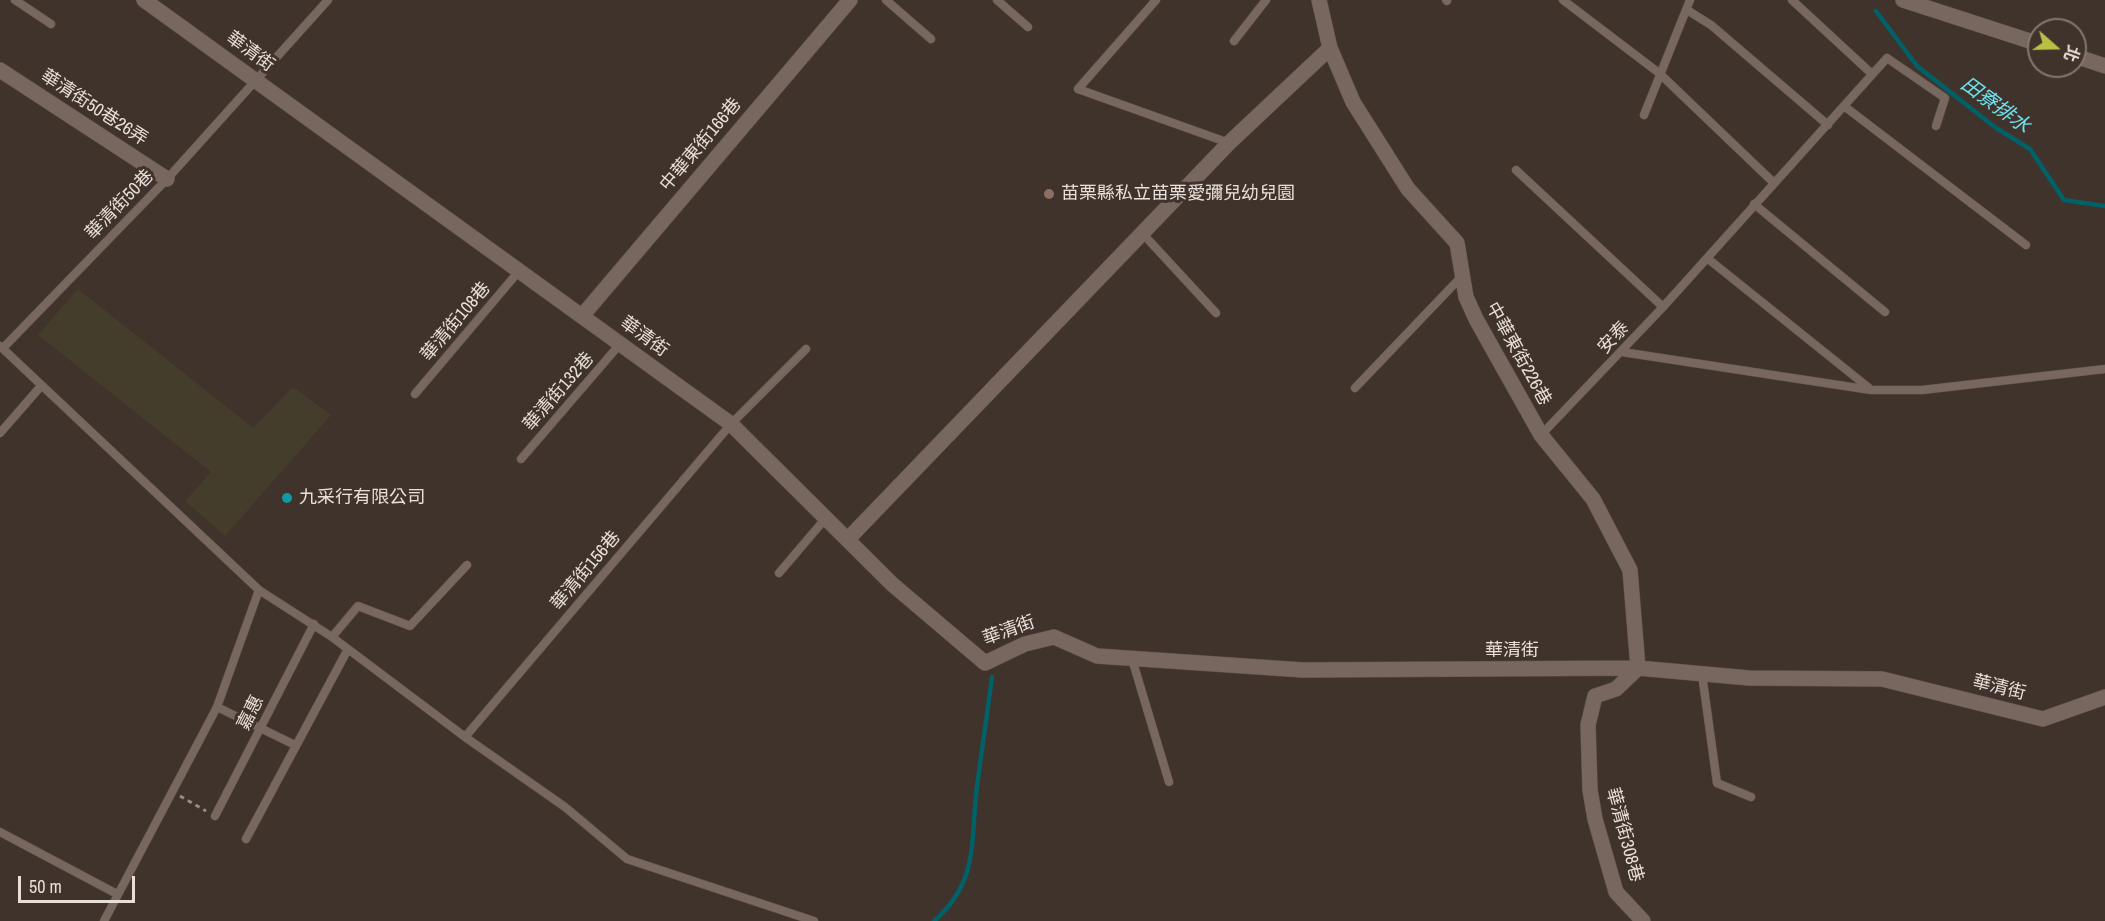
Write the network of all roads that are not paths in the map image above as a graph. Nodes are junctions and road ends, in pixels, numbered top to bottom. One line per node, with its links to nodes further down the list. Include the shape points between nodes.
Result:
1 (15, 0): 15 (lane)
2 (144, 0): 26 (street, 華清街)
3 (328, 0): 26 (lane, 華清街50巷)
4 (850, 0): 44 (street, 中華東街166巷)
5 (886, 0): 17 (lane)
6 (997, 0): 16 (lane)
7 (1156, 0): 31 (lane, via 1078,88)
8 (1266, 0): 18 (lane)
9 (1319, 0): 20 (street, 中華東街226巷)
10 (1563, 0): 24 (lane)
11 (1690, 0): 14 (lane)
12 (1792, 0): 25 (lane)
13 (1903, 0): 19 (street)
14 (1686, 10): 24 (lane); 29 (lane, via 1712,26)
15 (51, 24)
16 (1028, 27)
17 (930, 39)
18 (1234, 40)
19 (2027, 40)
20 (1330, 48): 31 (street); 40 (street, 中華東街226巷, via 1353,102 1386,157 1408,189 1457,243)
21 (2087, 60): 22 (street)
22 (2105, 66)
23 (0, 70): 33 (street, 華清街50巷26弄)
24 (1659, 73): 28 (lane); 34 (lane)
25 (1872, 74): 27 (lane, 安泰); 30 (lane, 安泰, via 1887,58 1946,98)
26 (256, 79): 33 (lane, 華清街50巷); 39 (street, 華清街)
27 (1844, 106): 29 (lane, 安泰); 37 (lane)
28 (1644, 115)
29 (1828, 125): 34 (lane, 安泰)
30 (1936, 126)
31 (1229, 142): 36 (street)
32 (1516, 170): 41 (lane)
33 (166, 178): 46 (lane, 華清街50巷)
34 (1773, 183): 35 (lane, 安泰)
35 (1754, 204): 38 (lane, 安泰); 42 (lane)
36 (1143, 234): 43 (lane); 59 (street)
37 (2026, 245)
38 (1707, 258): 41 (lane, 安泰); 52 (lane)
39 (519, 271): 44 (street, 華清街); 53 (lane, 華清街108巷)
40 (1463, 275): 51 (lane); 56 (street, 中華東街226巷, via 1466,297 1476,319)
41 (1663, 307): 48 (lane, 安泰)
42 (1885, 312)
43 (1216, 313)
44 (582, 316): 45 (street, 華清街)
45 (620, 344): 54 (street, 華清街); 57 (lane, 華清街132巷)
46 (2, 347): 50 (lane)
47 (806, 349): 54 (lane, 華清街156巷)
48 (1622, 352): 52 (lane); 56 (lane, 安泰)
49 (2105, 369): 52 (lane, via 1922,390)
50 (41, 386): 55 (lane); 62 (lane)
51 (1355, 388)
52 (1871, 390)
53 (415, 394)
54 (731, 424): 58 (street, 華清街); 72 (lane, 華清街156巷)
55 (0, 433)
56 (1540, 435): 67 (street, 中華東街226巷, via 1593,499 1630,570)
57 (521, 459)
58 (825, 519): 59 (street, 華清街); 61 (lane)
59 (848, 539): 66 (street, 華清街, via 923,613 985,663 1025,644 1054,637 1097,656)
60 (467, 565): 64 (lane, via 410,626 358,606)
61 (779, 573)
62 (259, 590): 63 (lane); 70 (lane)
63 (314, 624): 64 (lane); 71 (lane, 嘉惠)
64 (332, 637): 65 (lane)
65 (348, 649): 72 (lane); 73 (lane)
66 (1132, 659): 67 (street, 華清街, via 1302,670); 74 (lane)
67 (1638, 668): 68 (street, 華清街); 82 (street, 華清街308巷, via 1616,689 1595,696 1588,725 1595,819 1616,892)
68 (1702, 674): 69 (street, 華清街, via 1882,679 2043,719); 75 (lane, via 1717,783)
69 (2105, 697)
70 (218, 707): 71 (lane); 79 (lane)
71 (261, 728): 73 (lane); 76 (lane, 嘉惠)
72 (465, 737): 81 (lane, via 565,807 627,860)
73 (295, 745): 78 (lane)
74 (1169, 782)
75 (1751, 797)
76 (215, 816)
77 (0, 832): 79 (lane)
78 (246, 838)
79 (117, 894): 80 (lane)
80 (104, 921)
81 (814, 921)
82 (1643, 921)

